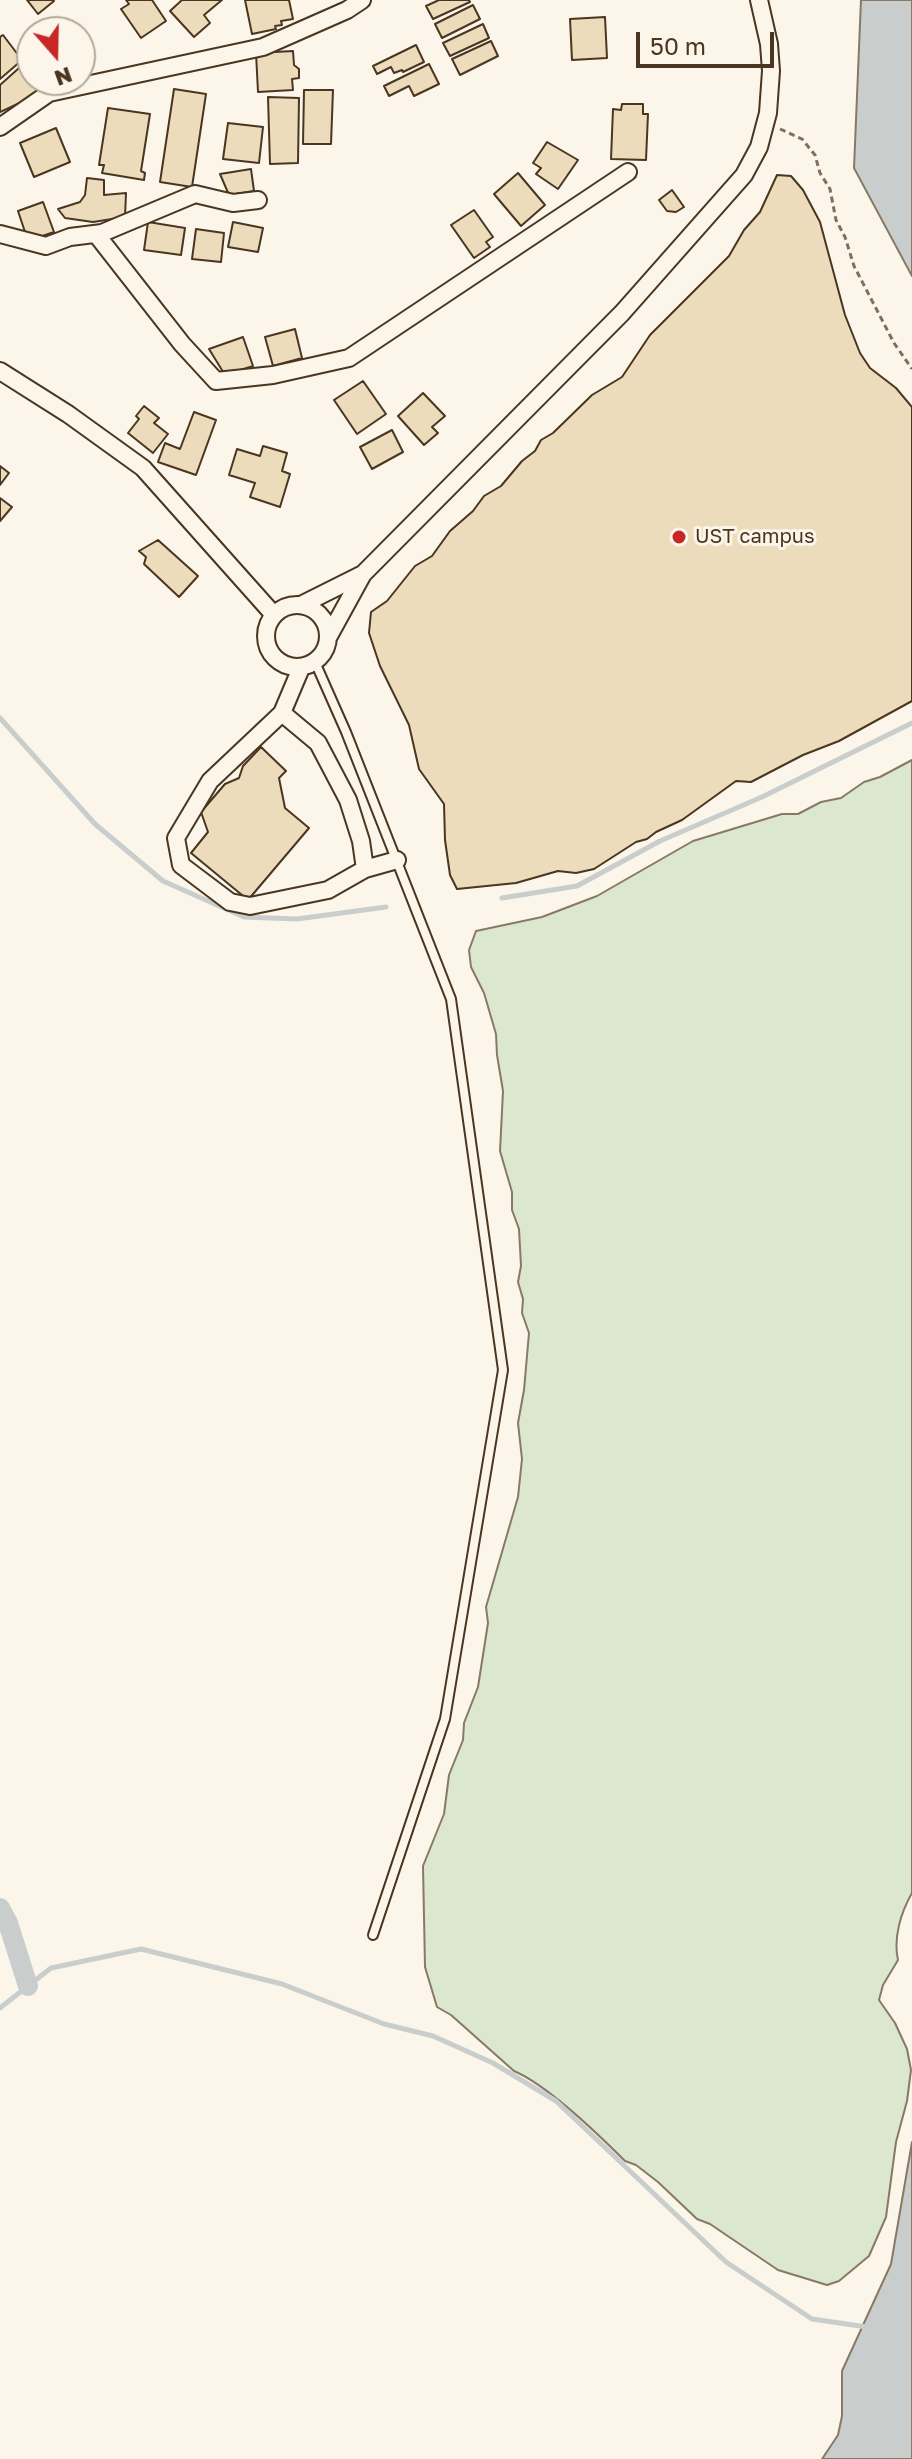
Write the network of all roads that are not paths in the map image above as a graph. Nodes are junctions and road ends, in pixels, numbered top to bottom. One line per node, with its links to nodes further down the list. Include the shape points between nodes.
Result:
1 (362, 0): 3 (street, via 263,47 49,93)
2 (759, 0): 9 (street, via 771,71 759,147 744,175 632,302)
3 (0, 127)
4 (628, 172): 7 (street, via 349,358 273,375 216,381)
5 (258, 200): 7 (street, via 233,203 195,194)
6 (0, 234): 7 (street, via 46,246)
7 (96, 234)
8 (0, 371): 11 (street, via 143,468)
9 (363, 574): 10 (street); 12 (street)
10 (301, 605): 11 (street); 12 (street, via 326,621)
11 (274, 615): 13 (street, via 266,643 274,657 286,666)
12 (329, 636): 13 (street, via 325,651)
13 (308, 665): 14 (street); 15 (lane)
14 (282, 713): 16 (street, via 318,743 348,800); 16 (street, via 210,781 176,838 181,865 230,902 250,906 328,890)
15 (397, 860): 16 (street); 17 (lane, via 451,999 503,1370 445,1719)
16 (365, 869)
17 (373, 1935)

